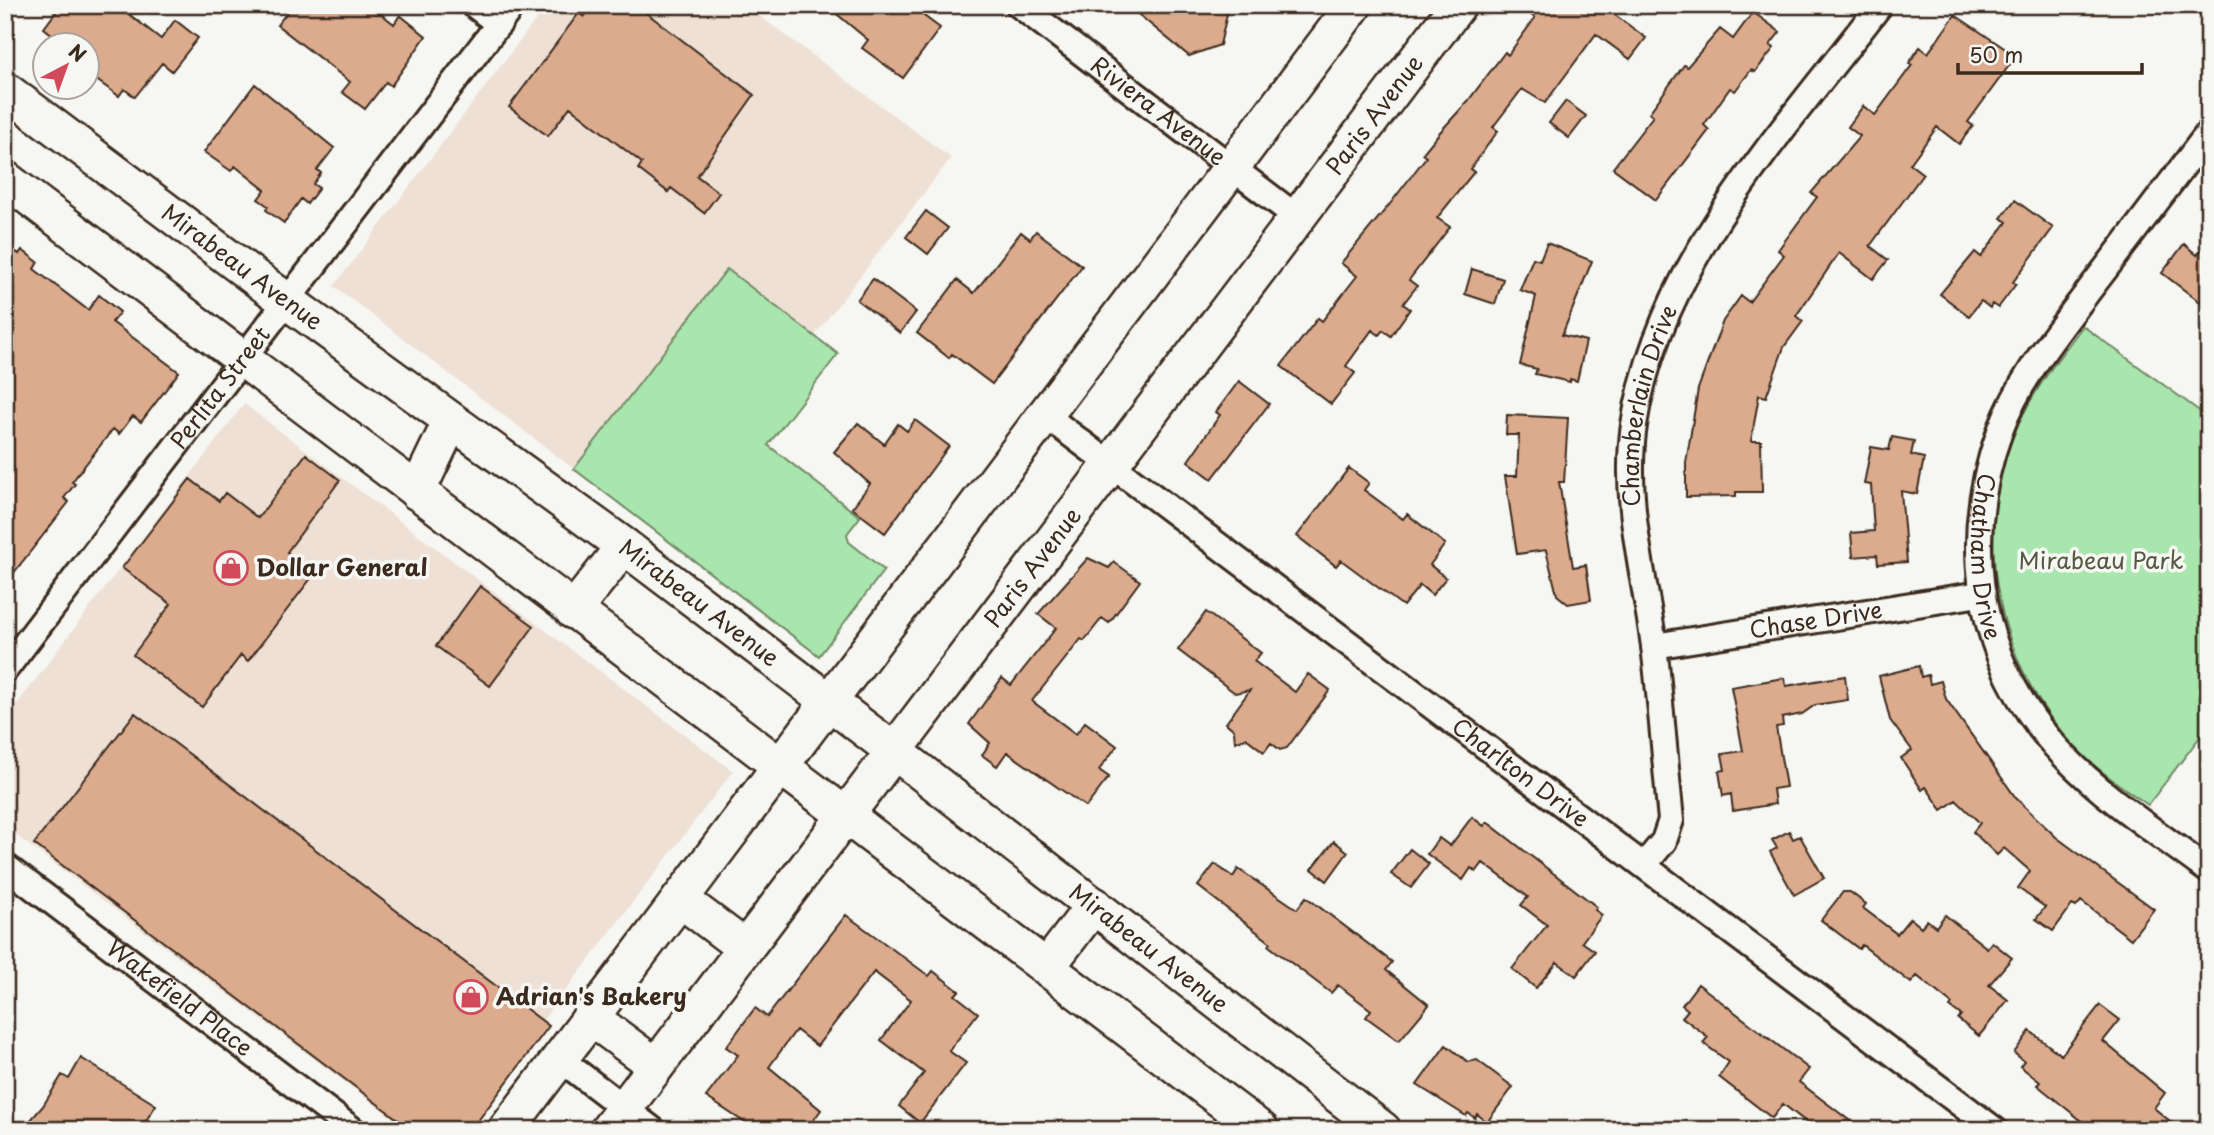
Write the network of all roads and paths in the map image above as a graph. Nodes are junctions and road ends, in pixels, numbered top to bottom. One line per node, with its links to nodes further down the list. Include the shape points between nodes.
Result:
1 (474, 5): 6 (street)
2 (1019, 5): 9 (street, Riviera Avenue)
3 (1354, 5): 9 (street)
4 (1458, 5): 11 (street, Paris Avenue)
5 (1880, 5): 21 (street, Chamberlain Drive, via 1718,218 1682,282 1649,357 1634,427 1631,505)
6 (506, 15): 12 (street, Perlita Street)
7 (5, 90): 12 (street, Mirabeau Avenue)
8 (2209, 132): 19 (street, Chatham Drive, via 2018,391 2000,431 1986,482 1979,526)
9 (1232, 168): 11 (street, Riviera Avenue); 14 (street)
10 (7, 185): 13 (street)
11 (1298, 218): 16 (street, Paris Avenue)
12 (285, 300): 13 (street, Perlita Street); 15 (street, Mirabeau Avenue)
13 (241, 358): 17 (street); 22 (street, Perlita Street)
14 (1045, 415): 16 (street, Charlton Drive); 23 (street)
15 (451, 421): 17 (street); 18 (street, Mirabeau Avenue)
16 (1111, 464): 24 (street, Paris Avenue); 27 (street, Charlton Drive)
17 (417, 492): 20 (street)
18 (624, 546): 20 (street); 23 (street, Mirabeau Avenue)
19 (1980, 594): 21 (street, Chase Drive); 29 (street, Chatham Drive, via 1996,649 2040,728 2116,802)
20 (573, 611): 25 (street)
21 (1654, 646): 27 (street, Chamberlain Drive, via 1671,820 1664,841)
22 (5, 670)
23 (829, 702): 24 (street, Mirabeau Avenue); 25 (street)
24 (894, 751): 26 (street, Paris Avenue); 31 (street, Mirabeau Avenue)
25 (780, 767): 26 (street); 30 (street)
26 (845, 816): 32 (street, Paris Avenue); 33 (street)
27 (1645, 864): 43 (street, Charlton Drive)
28 (5, 866): 38 (street, Wakefield Place)
29 (2209, 871)
30 (680, 899): 32 (street); 34 (street)
31 (1094, 905): 33 (street); 42 (street, Mirabeau Avenue)
32 (745, 948): 36 (street, Paris Avenue)
33 (1046, 967): 41 (street)
34 (590, 1017): 35 (street); 36 (street)
35 (560, 1059): 37 (street); 39 (street)
36 (656, 1066): 37 (street, Paris Avenue)
37 (616, 1119): 40 (street)
38 (353, 1130)
39 (506, 1130)
40 (653, 1130)
41 (1261, 1130)
42 (1383, 1130)
43 (1994, 1130)

